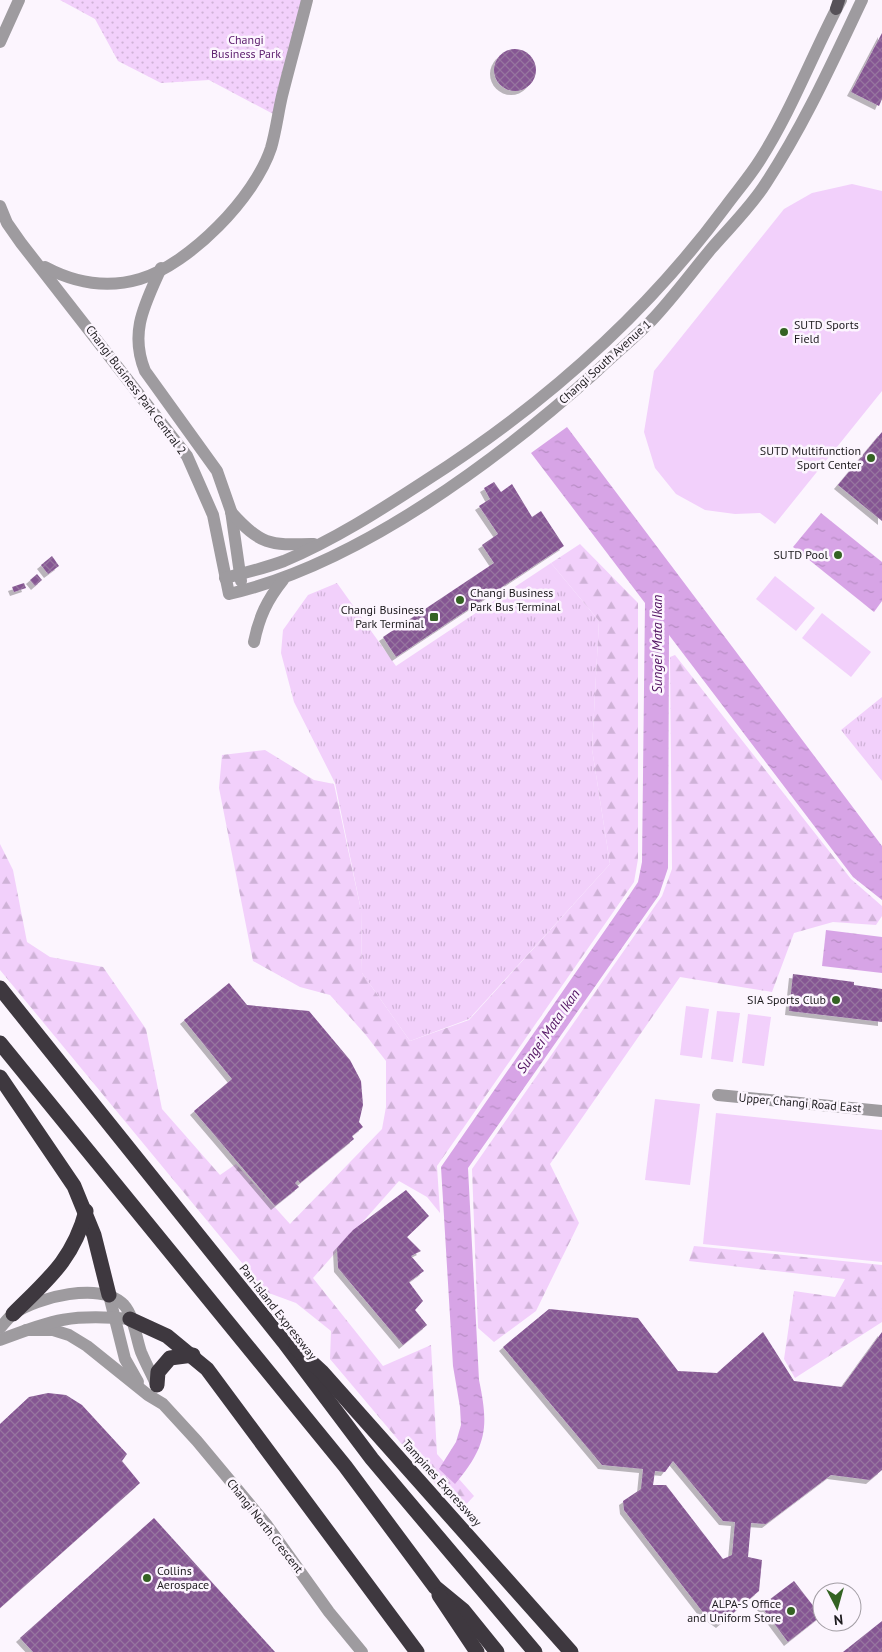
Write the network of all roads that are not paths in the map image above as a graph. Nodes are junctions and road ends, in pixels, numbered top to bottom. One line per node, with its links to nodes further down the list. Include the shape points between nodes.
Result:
1 (19, 0): 5 (street)
2 (307, 0): 8 (street, via 270,149 252,185 214,230 190,251)
3 (862, 0): 13 (street, Changi South Avenue 1, via 802,124 765,186 651,321 554,409 454,484 373,535)
4 (839, 3): 10 (street, Changi South Avenue 1, via 801,86 760,160 694,249 639,311 564,380 485,442 366,519)
5 (0, 42)
6 (0, 206): 7 (street, Changi Business Park Central 2, via 6,223)
7 (40, 265): 8 (street, via 66,279 91,284 141,279); 12 (street, Changi Business Park Central 2, via 187,456 213,515)
8 (161, 268): 9 (street, Changi Business Park Central 2, via 147,300 137,340 138,354 163,397 217,471)
9 (230, 511): 10 (street, Changi South Avenue 1, via 249,533 263,541 279,545); 11 (street, Changi Business Park Central 2)
10 (321, 544): 11 (street, Changi South Avenue 1, via 283,561)
11 (240, 574): 12 (street, Changi South Avenue 1); 14 (street, Changi Business Park Central 2)
12 (225, 578): 15 (street, Changi Business Park Central 2)
13 (285, 578): 14 (street, Changi South Avenue 1); 16 (street, via 259,617)
14 (243, 591): 15 (street, Changi South Avenue 1)
15 (229, 594)
16 (254, 642)
17 (0, 988): 30 (highway, Pan-Island Expressway)
18 (0, 1043): 33 (highway, via 345,1466)
19 (0, 1077): 22 (highway, via 74,1186)
20 (718, 1095): 21 (street, Upper Changi Road East)
21 (882, 1111)
22 (86, 1212): 23 (highway); 24 (highway, via 81,1232 62,1264)
23 (109, 1295): 24 (street, via 67,1295); 25 (street, Changi North Crescent); 26 (street, Changi North Crescent, via 125,1306)
24 (13, 1314): 27 (street)
25 (114, 1318): 26 (street); 28 (street, via 62,1318); 32 (street, Changi North Crescent, via 125,1359 133,1375)
26 (130, 1319): 31 (highway, via 167,1336); 32 (street, Changi North Crescent, via 148,1368)
27 (0, 1328)
28 (26, 1330): 29 (street); 32 (street, via 53,1330 69,1335)
29 (0, 1340)
30 (284, 1342): 38 (highway, Pan-Island Expressway, via 372,1459); 39 (highway, Tampines Expressway, via 296,1348 322,1372)
31 (193, 1355): 32 (highway, via 170,1358 158,1372); 35 (highway, via 224,1390)
32 (152, 1390): 34 (street, Changi North Crescent, via 266,1524)
33 (435, 1588): 36 (highway); 37 (highway, via 464,1610)
34 (362, 1652)
35 (418, 1652)
36 (477, 1652)
37 (497, 1652)
38 (535, 1652)
39 (571, 1652)

